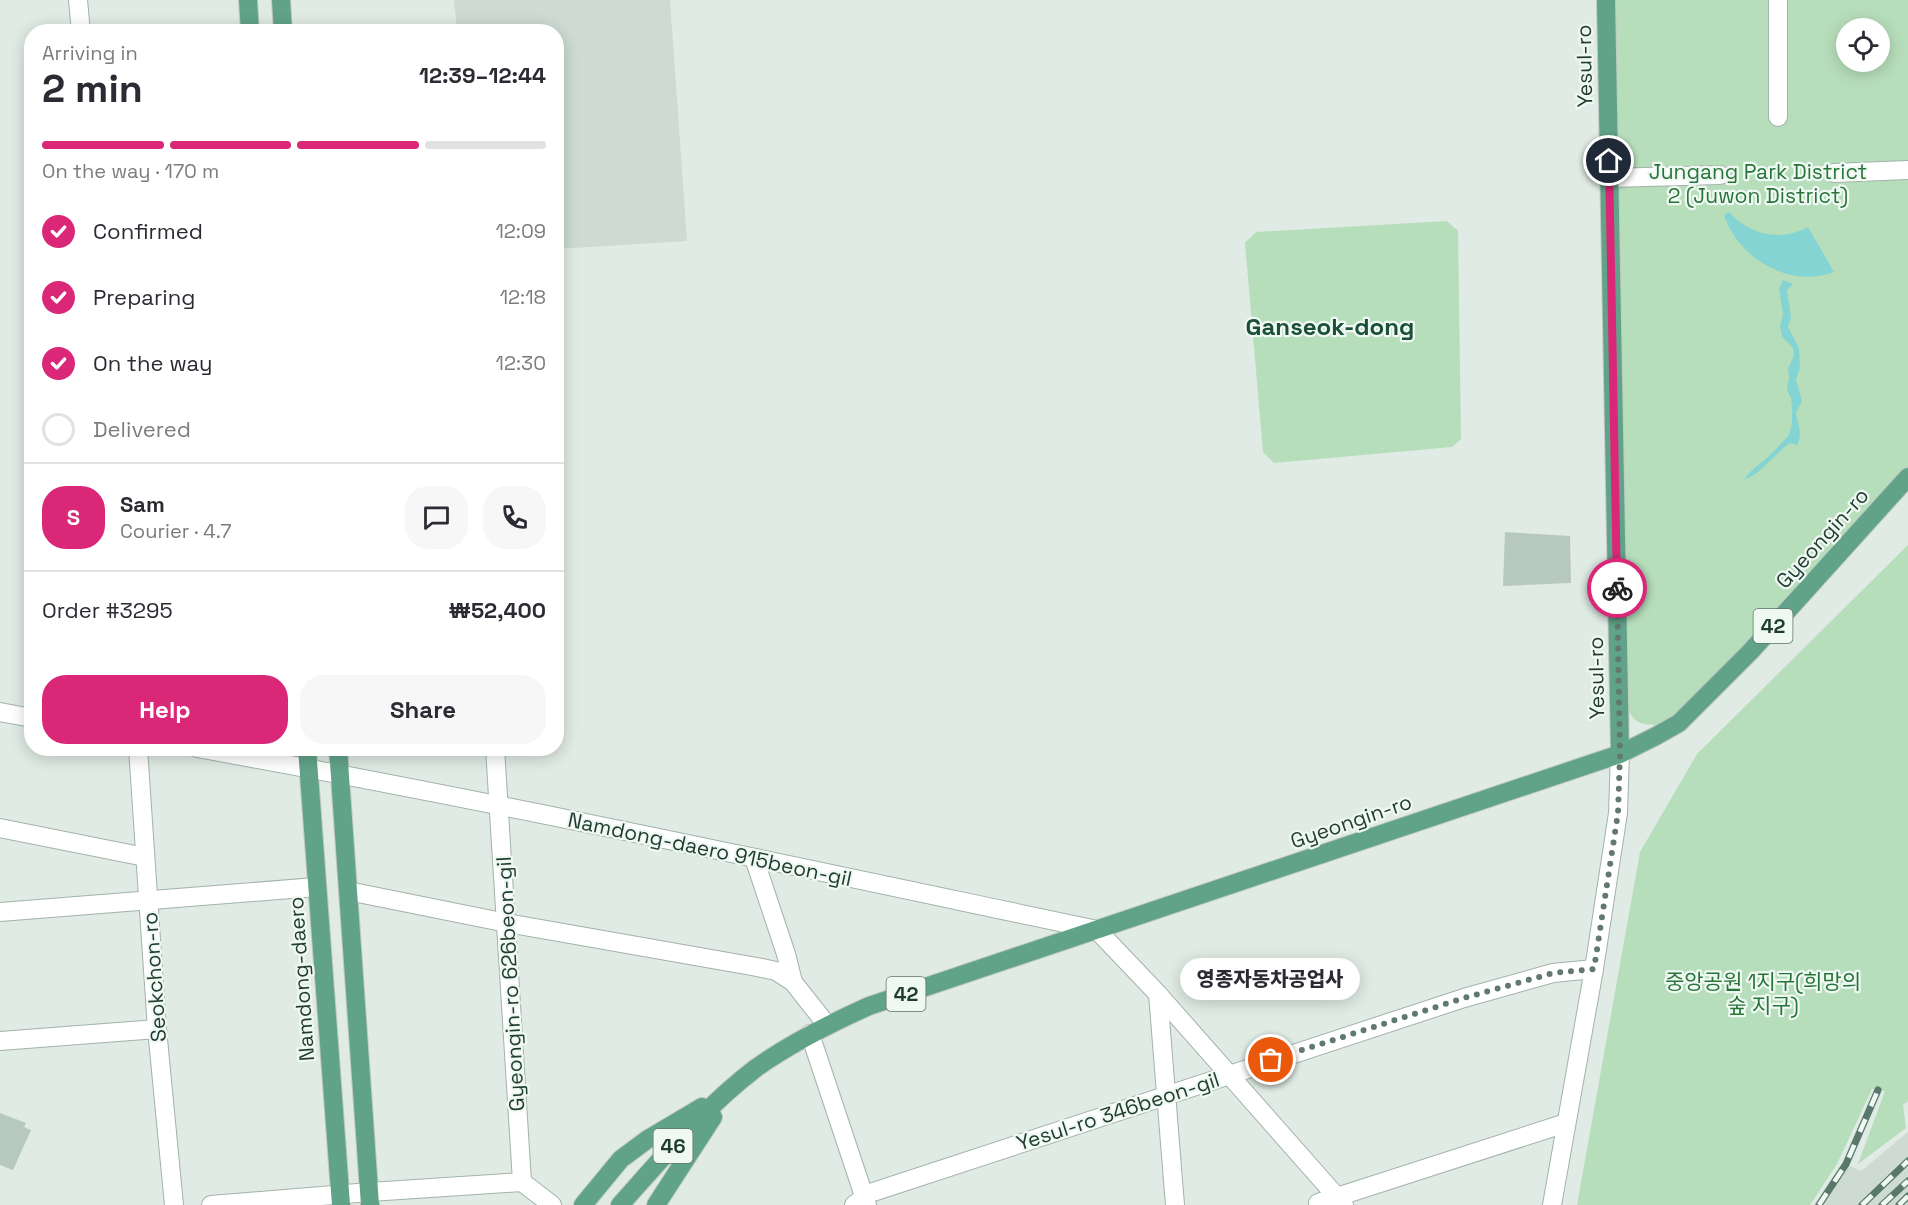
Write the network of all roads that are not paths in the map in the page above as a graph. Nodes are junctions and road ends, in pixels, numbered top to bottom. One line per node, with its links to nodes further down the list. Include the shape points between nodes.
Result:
1 (78, 0): 6 (street)
2 (248, 0): 7 (main road)
3 (281, 0): 8 (main road)
4 (1606, 0): 13 (main road, Yesul-ro)
5 (1778, 0): 9 (street)
6 (80, 24)
7 (250, 24)
8 (282, 24)
9 (1778, 117)
10 (1908, 170): 11 (street)
11 (1834, 173)
12 (1720, 175): 13 (street)
13 (1609, 178): 17 (main road, Yesul-ro)
14 (1908, 477): 17 (main road, Gyeongin-ro / 42, via 1750,652 1679,723)
15 (0, 712): 16 (street)
16 (24, 716)
17 (1620, 754): 33 (main road, Gyeongin-ro / 42); 34 (street, Yesul-ro, via 1618,813)
18 (139, 756): 26 (street, Seokchon-ro)
19 (241, 756): 23 (street, Namdong-daero 915beon-gil)
20 (313, 756): 23 (main road, Namdong-daero)
21 (333, 756): 23 (main road)
22 (496, 756): 24 (street, Gyeongin-ro 626beon-gil)
23 (324, 771): 24 (street, Namdong-daero 915beon-gil); 28 (main road, Namdong-daero); 29 (main road)
24 (500, 806): 27 (street, Namdong-daero 915beon-gil); 32 (street, Gyeongin-ro 626beon-gil)
25 (0, 828): 26 (street)
26 (145, 857): 30 (street, Seokchon-ro)
27 (754, 858): 33 (street, Namdong-daero 915beon-gil); 35 (street)
28 (316, 887): 30 (street); 48 (main road, Namdong-daero)
29 (348, 891): 32 (street); 47 (main road)
30 (148, 901): 31 (street); 38 (street, Seokchon-ro)
31 (0, 912)
32 (507, 923): 35 (street, via 757,967 776,971); 46 (street, Gyeongin-ro 626beon-gil)
33 (1097, 930): 36 (street); 37 (main road, Gyeongin-ro / 42, via 868,1006)
34 (1594, 969): 41 (street, Yesul-ro 346beon-gil, via 1553,973 1464,998); 44 (street, Yesul-ro)
35 (793, 982): 37 (street)
36 (1158, 994): 41 (street); 43 (street)
37 (827, 1024): 39 (main road, Gyeongin-ro / 42)
38 (157, 1029): 40 (street); 52 (street, Seokchon-ro)
39 (810, 1034): 42 (main road, Gyeongin-ro / 42); 50 (street)
40 (0, 1041)
41 (1229, 1074): 43 (street, Yesul-ro 346beon-gil); 45 (street)
42 (730, 1090): 55 (main road, Gyeongin-ro / 42, via 621,1159); 56 (main road, Gyeongin-ro / 46, via 682,1136); 57 (main road, Gyeongin-ro / 42)
43 (1166, 1095): 50 (street, Yesul-ro 346beon-gil, via 870,1193); 58 (street)
44 (1566, 1123): 49 (street); 59 (street, Yesul-ro)
45 (1316, 1173): 49 (street); 51 (street)
46 (522, 1182): 47 (street); 54 (street)
47 (370, 1198): 48 (street)
48 (340, 1200): 53 (street)
49 (1340, 1201): 51 (street)
50 (862, 1203)
51 (1318, 1204)
52 (174, 1205)
53 (211, 1205)
54 (552, 1205)
55 (583, 1205)
56 (621, 1205)
57 (656, 1205)
58 (1175, 1205)
59 (1552, 1205)

